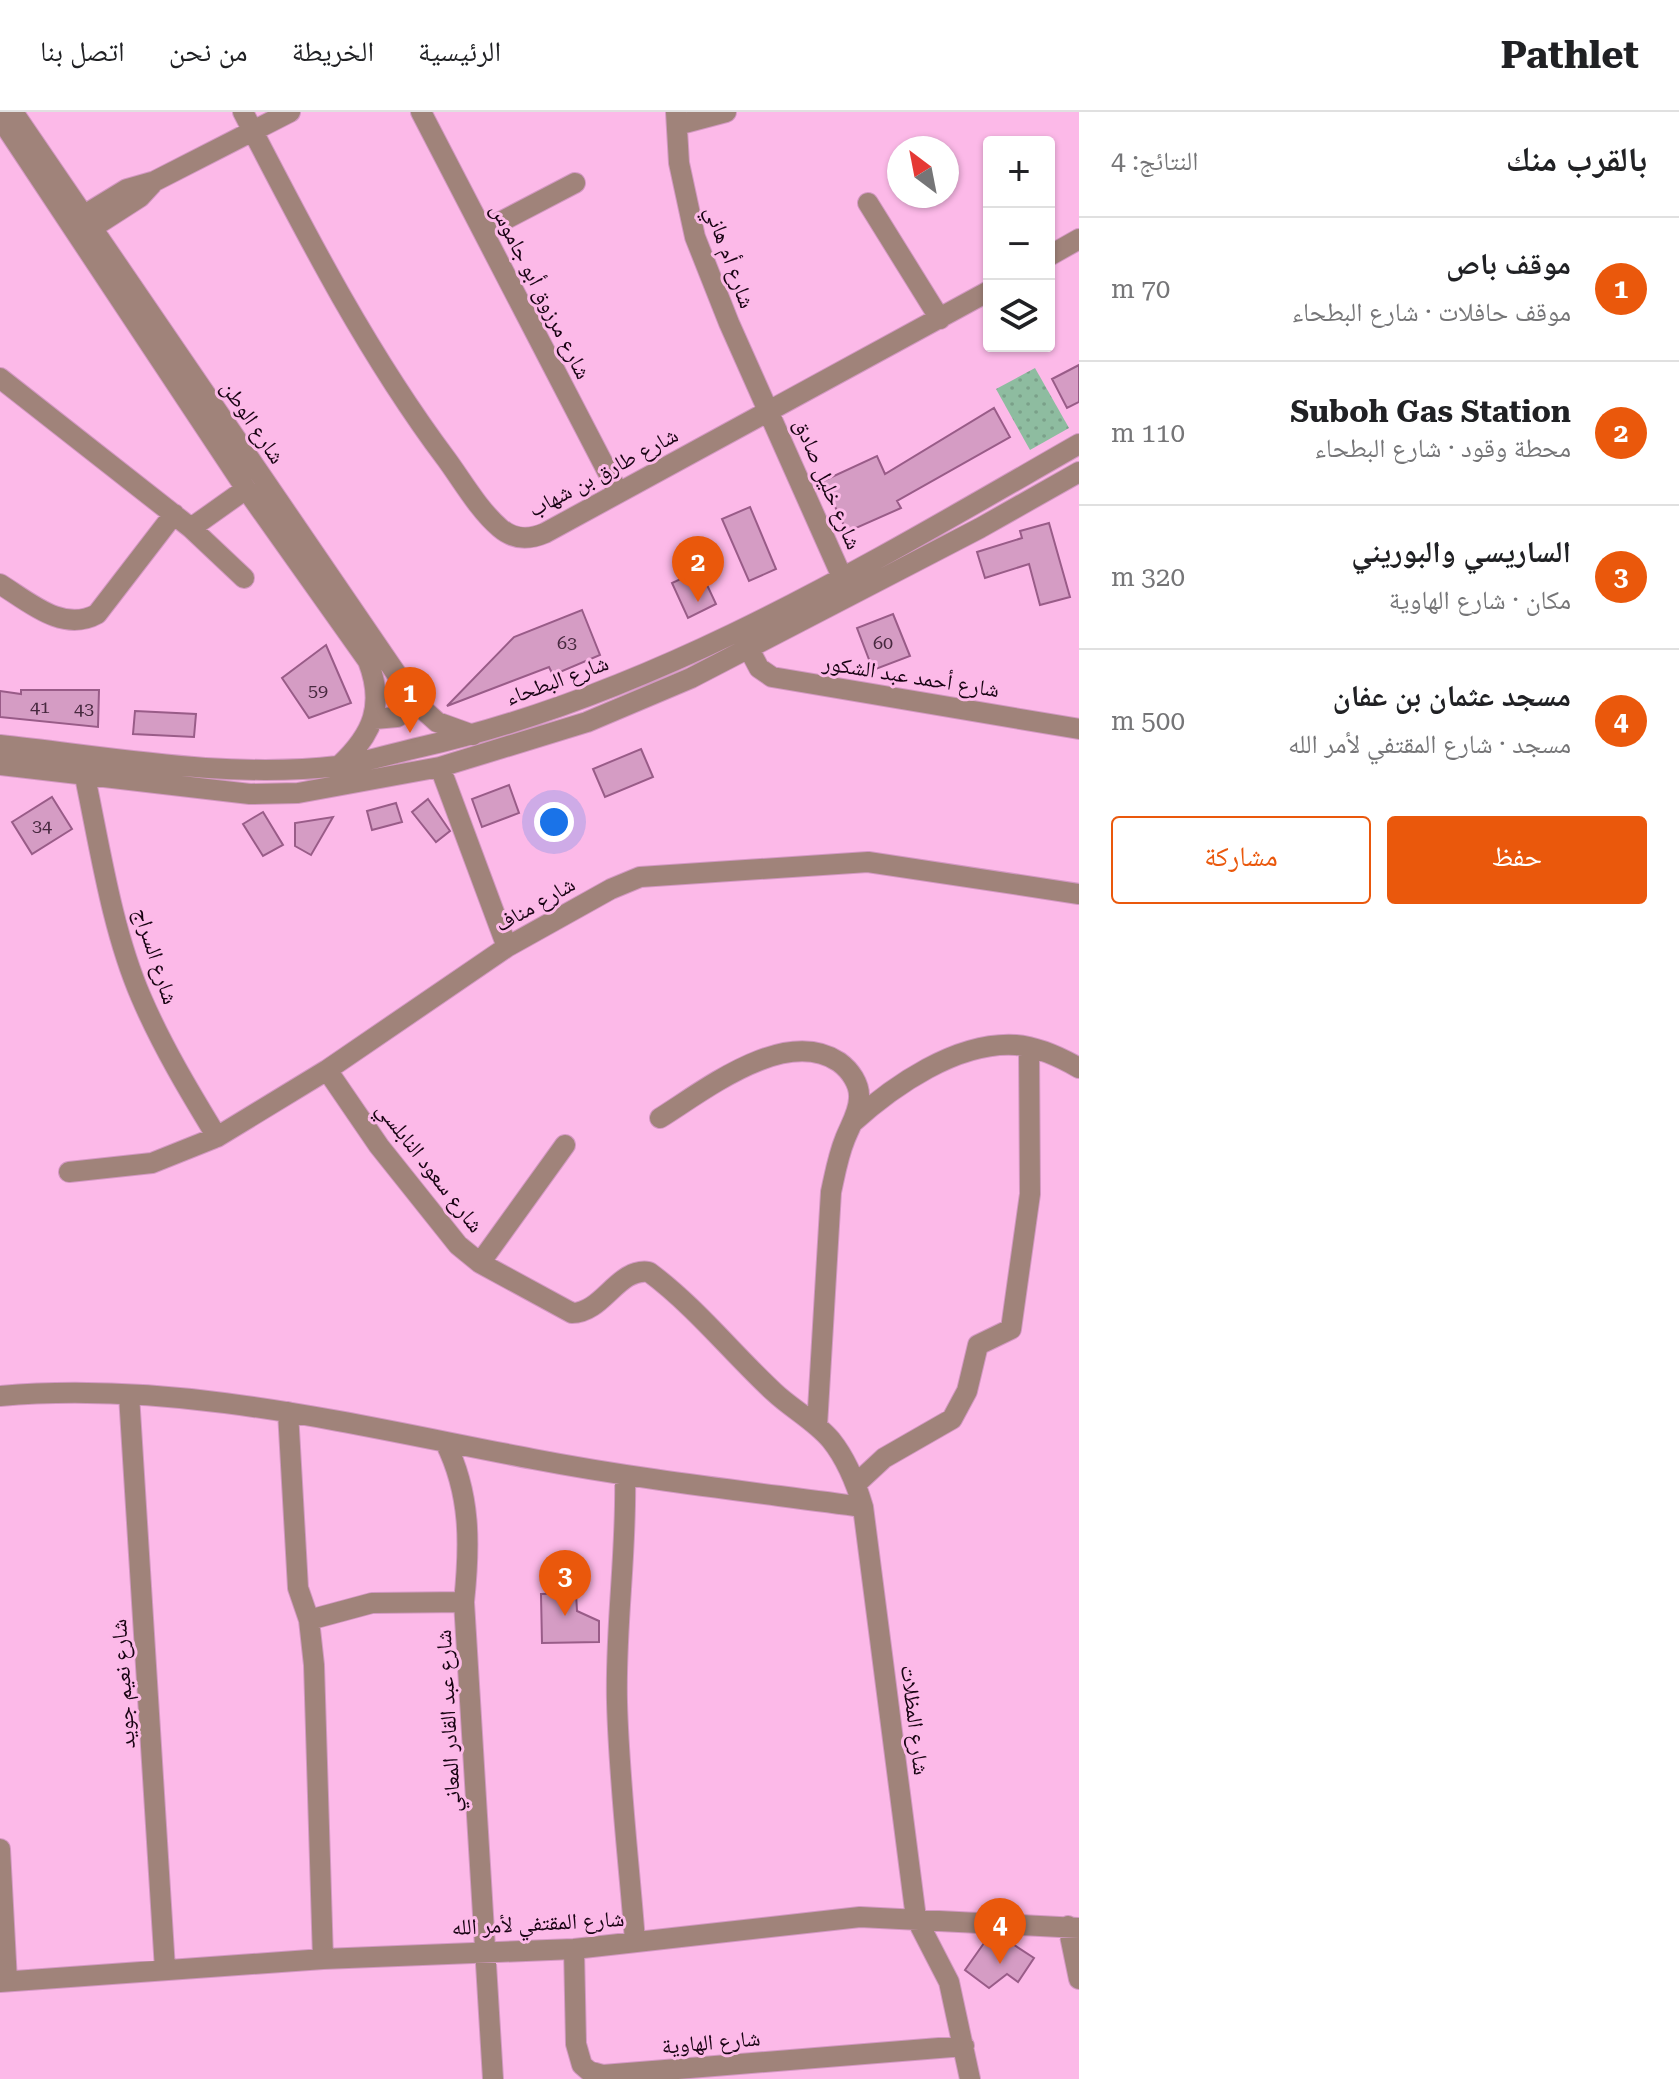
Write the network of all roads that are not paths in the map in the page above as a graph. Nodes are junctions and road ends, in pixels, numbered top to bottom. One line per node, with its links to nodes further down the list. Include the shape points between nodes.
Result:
1 (243, 112): 7 (street, شارع طارق بن شهاب)
2 (290, 112): 7 (street)
3 (421, 112): 11 (street, شارع مرزوق أبو جاموس)
4 (726, 112): 5 (street)
5 (676, 118): 17 (street, شارع أم هاني, via 684,197 695,237)
6 (6, 121): 10 (street, شارع الوطن)
7 (253, 132): 10 (street, via 155,181 127,189); 21 (street, شارع طارق بن شهاب, via 355,325 427,434 500,529 535,537)
8 (575, 183): 11 (street)
9 (868, 203): 15 (street)
10 (81, 226): 20 (street, شارع الوطن); 28 (street, شارع الوطن)
11 (483, 231): 21 (street, شارع مرزوق أبو جاموس)
12 (1079, 239): 13 (street)
13 (1055, 253)
14 (983, 294): 15 (street, شارع طارق بن شهاب)
15 (940, 319): 17 (street, شارع طارق بن شهاب)
16 (0, 378): 22 (street)
17 (770, 410): 21 (street, شارع طارق بن شهاب); 24 (street, شارع خليل صادق)
18 (1079, 444): 24 (street, شارع البطحاء)
19 (1079, 472): 27 (street, شارع البطحاء)
20 (246, 489): 23 (street); 29 (street, شارع الوطن, via 368,661 377,689)
21 (618, 492)
22 (174, 514): 23 (street); 26 (street, via 97,614 84,622 49,614)
23 (191, 528): 25 (street)
24 (842, 577): 31 (street, شارع البطحاء, via 620,683)
25 (244, 578)
26 (0, 584)
27 (749, 649): 30 (street, شارع أحمد عبد الشكور, via 759,668 772,677); 35 (street, شارع البطحاء, via 587,722)
28 (417, 704): 29 (street, via 397,717); 31 (street, شارع الوطن, via 437,722)
29 (374, 719): 34 (street, via 360,746)
30 (1079, 729)
31 (473, 735): 34 (street, شارع البطحاء)
32 (0, 745): 34 (street, شارع البطحاء, via 236,770)
33 (0, 765): 36 (street, شارع البطحاء)
34 (340, 765)
35 (440, 767): 36 (street, شارع البطحاء, via 298,793 250,794); 38 (street)
36 (85, 777): 44 (street, شارع السراج, via 140,995 173,1065)
37 (1079, 894): 38 (street, شارع مناف, via 868,862 661,874 625,882)
38 (507, 947): 41 (street, شارع مناف)
39 (1029, 1047): 40 (street); 43 (street, via 985,1048 931,1068); 55 (street, via 1030,1194 1011,1329 978,1345 963,1401 952,1419 884,1458)
40 (1079, 1068)
41 (327, 1070): 44 (street, شارع مناف); 47 (street, شارع سعود النابلسي, via 439,1225)
42 (660, 1118): 43 (street, via 757,1060 799,1052 826,1056 850,1072 859,1097)
43 (852, 1123): 52 (street, via 831,1192)
44 (217, 1137): 46 (street, شارع مناف, via 152,1163)
45 (565, 1145): 47 (street)
46 (69, 1172)
47 (480, 1263): 48 (street, شارع سعود النابلسي, via 572,1313 587,1311 632,1273 649,1272)
48 (773, 1391): 52 (street, شارع المظلات)
49 (129, 1395): 50 (street); 51 (street); 66 (street, شارع نعيم جويد)
50 (0, 1396)
51 (288, 1412): 53 (street); 58 (street, via 298,1588)
52 (817, 1426): 55 (street, شارع المظلات, via 840,1452)
53 (445, 1442): 54 (street); 57 (street, via 464,1485 469,1551)
54 (625, 1475): 56 (street); 62 (street, via 617,1704)
55 (856, 1484): 56 (street, شارع المظلات)
56 (863, 1507): 60 (street, شارع المظلات)
57 (464, 1602): 58 (street, شارع عبد القادر المعاني, via 372,1603); 64 (street, شارع عبد القادر المعاني)
58 (309, 1620): 65 (street)
59 (0, 1849): 68 (street)
60 (916, 1918): 61 (street, شارع المقتفي لأمر الله); 62 (street, شارع المقتفي لأمر الله, via 860,1917); 69 (street, شارع المظلات, via 949,1982)
61 (1073, 1927): 67 (street)
62 (635, 1941): 63 (street, شارع المقتفي لأمر الله)
63 (574, 1949): 64 (street, شارع المقتفي لأمر الله); 69 (street, شارع الهاوية, via 578,2055 589,2071 603,2075)
64 (484, 1950): 65 (street, شارع المقتفي لأمر الله); 70 (street, شارع عبد القادر المعاني)
65 (323, 1959): 66 (street, شارع المقتفي لأمر الله)
66 (165, 1969): 68 (street, شارع المقتفي لأمر الله)
67 (1079, 1979)
68 (4, 1982)
69 (964, 2046): 71 (street, شارع المظلات)
70 (493, 2079)
71 (970, 2079)

